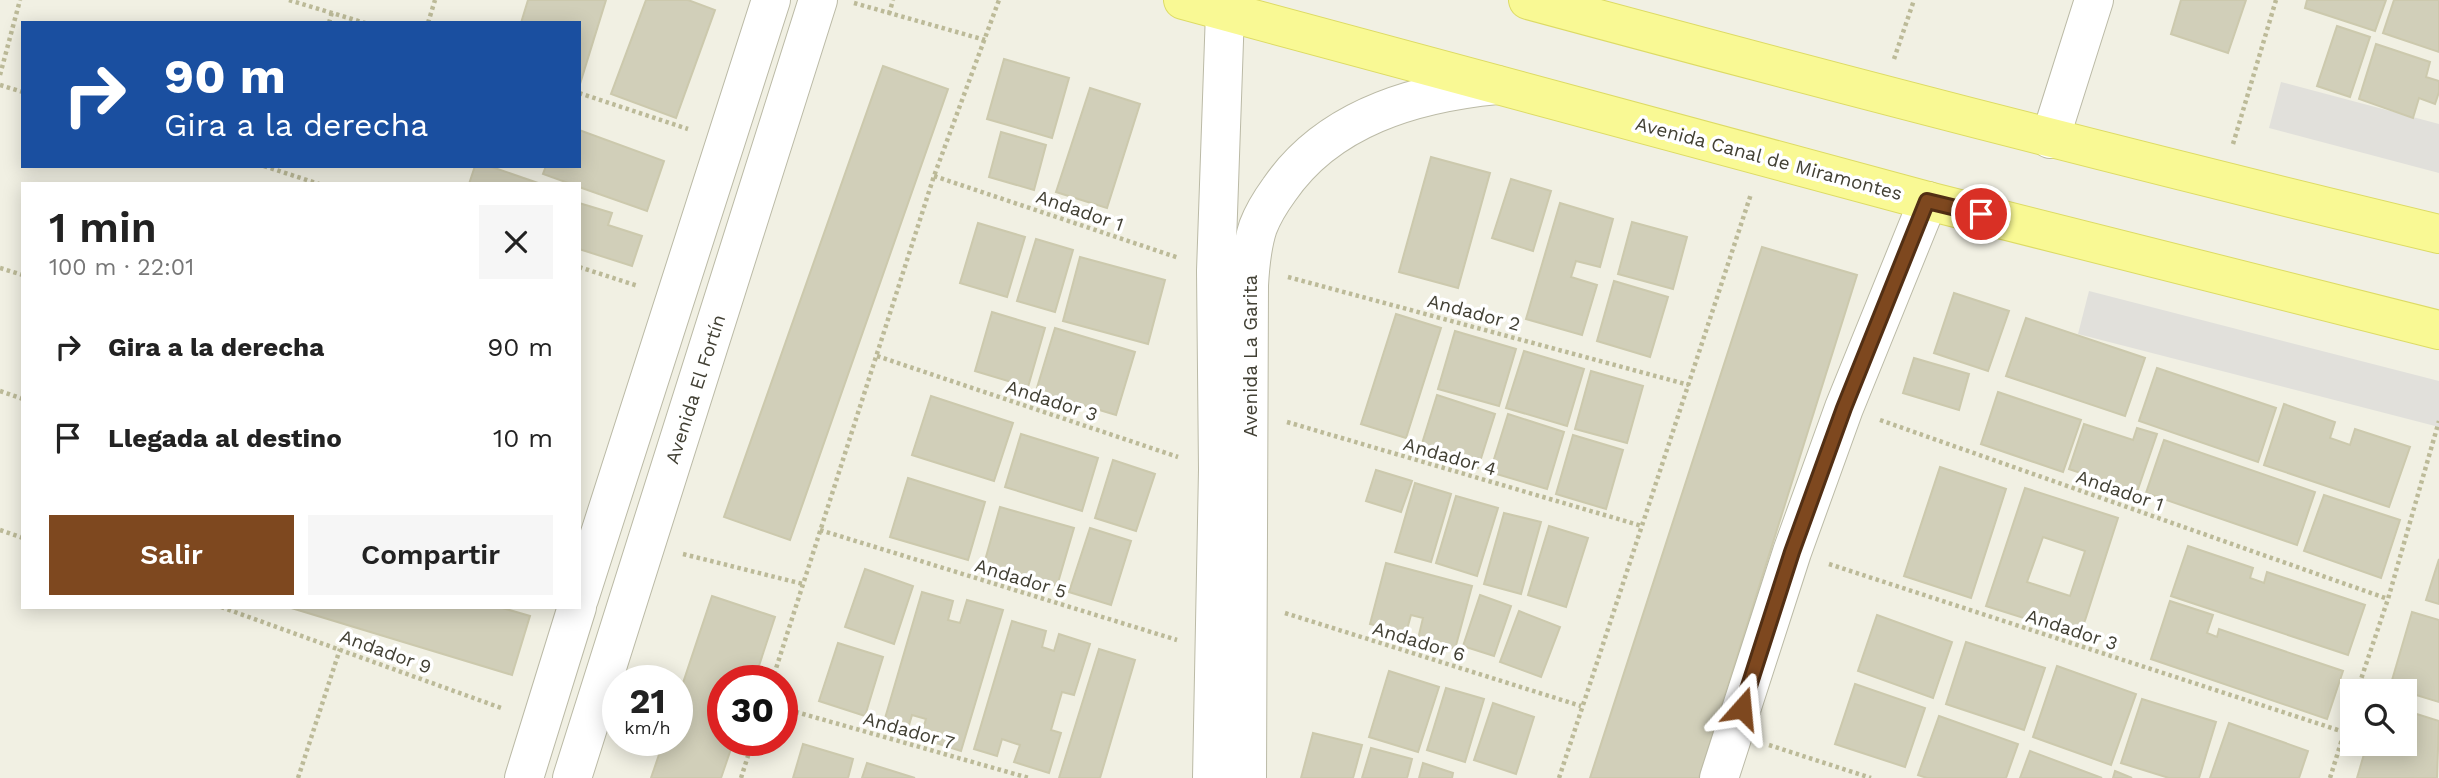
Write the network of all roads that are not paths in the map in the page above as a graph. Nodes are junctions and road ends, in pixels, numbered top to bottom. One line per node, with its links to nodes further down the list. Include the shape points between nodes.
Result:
1 (771, 0): 13 (street)
2 (818, 0): 16 (street, Avenida El Fortín)
3 (1183, 0): 6 (main road, Avenida Canal de Miramontes)
4 (1528, 0): 8 (main road)
5 (2094, 0): 8 (street)
6 (1226, 12): 7 (main road, Avenida Canal de Miramontes); 11 (street, Avenida La Garita)
7 (1497, 85): 9 (main road, Avenida Canal de Miramontes); 11 (street, Avenida La Garita, via 1412,100 1340,130 1289,175)
8 (2050, 139): 10 (main road)
9 (1927, 201): 12 (main road, Avenida Canal de Miramontes); 19 (street, via 1792,552)
10 (2439, 234)
11 (1233, 268): 17 (street, Avenida La Garita, via 1218,470); 18 (street, Avenida La Garita, via 1250,412)
12 (2439, 330)
13 (581, 593)
14 (576, 609): 15 (street)
15 (524, 778)
16 (572, 778)
17 (1212, 778)
18 (1247, 778)
19 (1720, 778)

